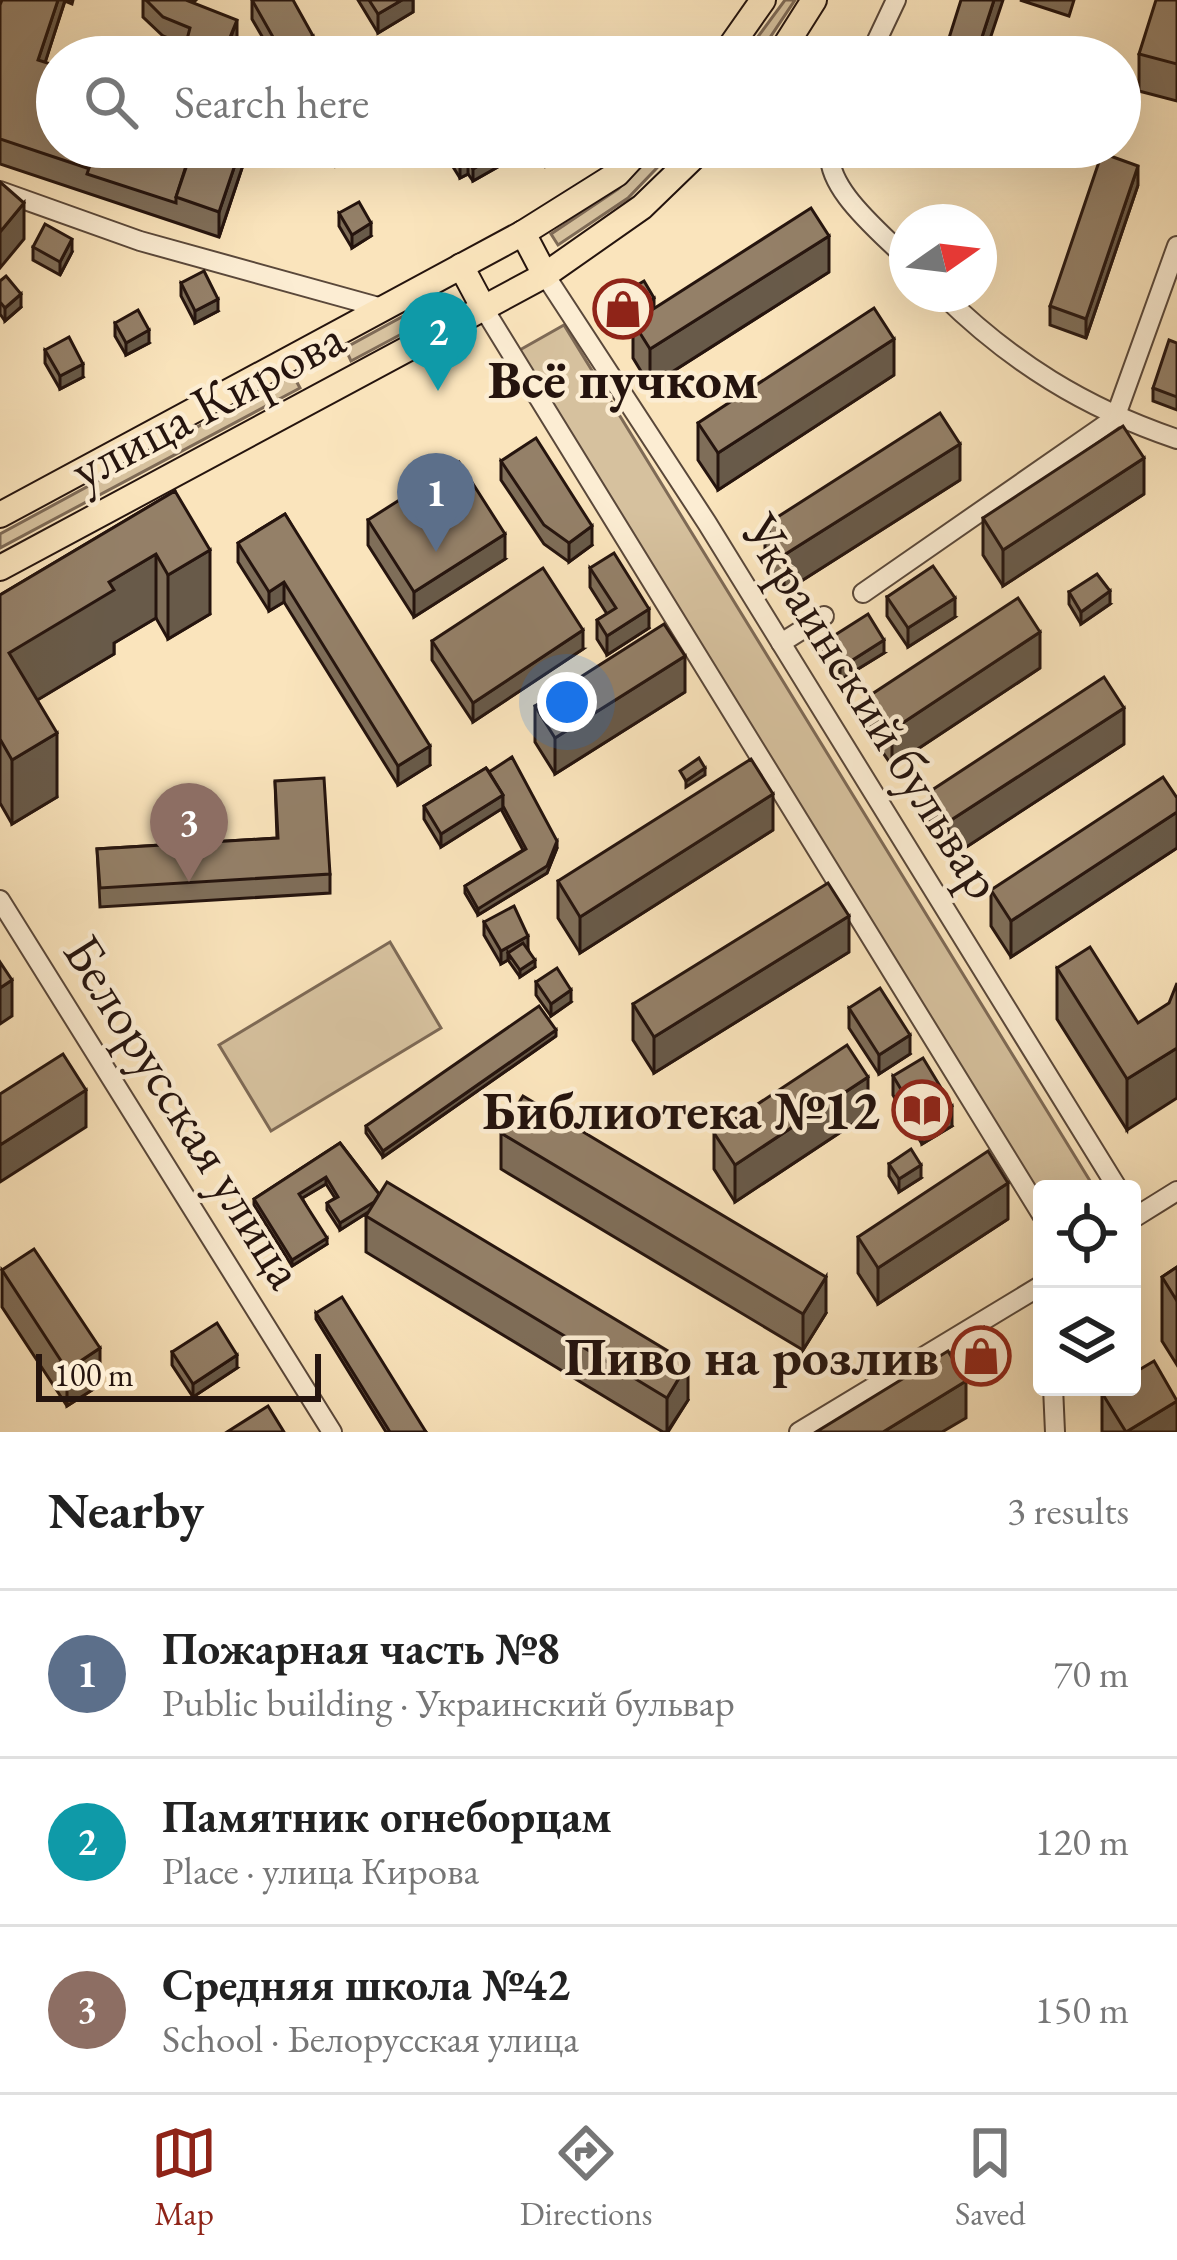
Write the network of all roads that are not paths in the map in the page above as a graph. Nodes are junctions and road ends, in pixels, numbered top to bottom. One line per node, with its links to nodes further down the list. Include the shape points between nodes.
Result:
1 (763, 0): 4 (main road)
2 (814, 0): 5 (main road)
3 (896, 0): 6 (street)
4 (737, 36)
5 (791, 36)
6 (878, 36)
7 (623, 168): 11 (main road, улица Кирова)
8 (682, 168): 15 (main road, улица Кирова)
9 (833, 168): 12 (street)
10 (0, 191): 16 (street, улица Кирова, via 140,242)
11 (523, 233): 14 (main road, улица Кирова); 15 (main road)
12 (889, 239)
13 (1177, 246): 19 (street)
14 (461, 266): 16 (main road, улица Кирова); 17 (main road)
15 (545, 275): 17 (main road, улица Кирова); 25 (street, Украинский бульвар)
16 (382, 308): 21 (main road, улица Кирова)
17 (484, 309): 22 (main road, улица Кирова); 29 (street)
18 (961, 312): 19 (street, via 1015,361)
19 (1115, 418): 20 (street); 23 (street)
20 (1177, 439)
21 (0, 515)
22 (0, 568)
23 (863, 593)
24 (824, 616): 25 (street)
25 (782, 643): 27 (street, Украинский бульвар)
26 (0, 900): 33 (street, Белорусская улица)
27 (1112, 1180)
28 (1172, 1199): 30 (street)
29 (1033, 1200)
30 (1141, 1213)
31 (1037, 1288): 34 (street)
32 (1053, 1396): 35 (street)
33 (332, 1432)
34 (799, 1432)
35 (1055, 1432)

